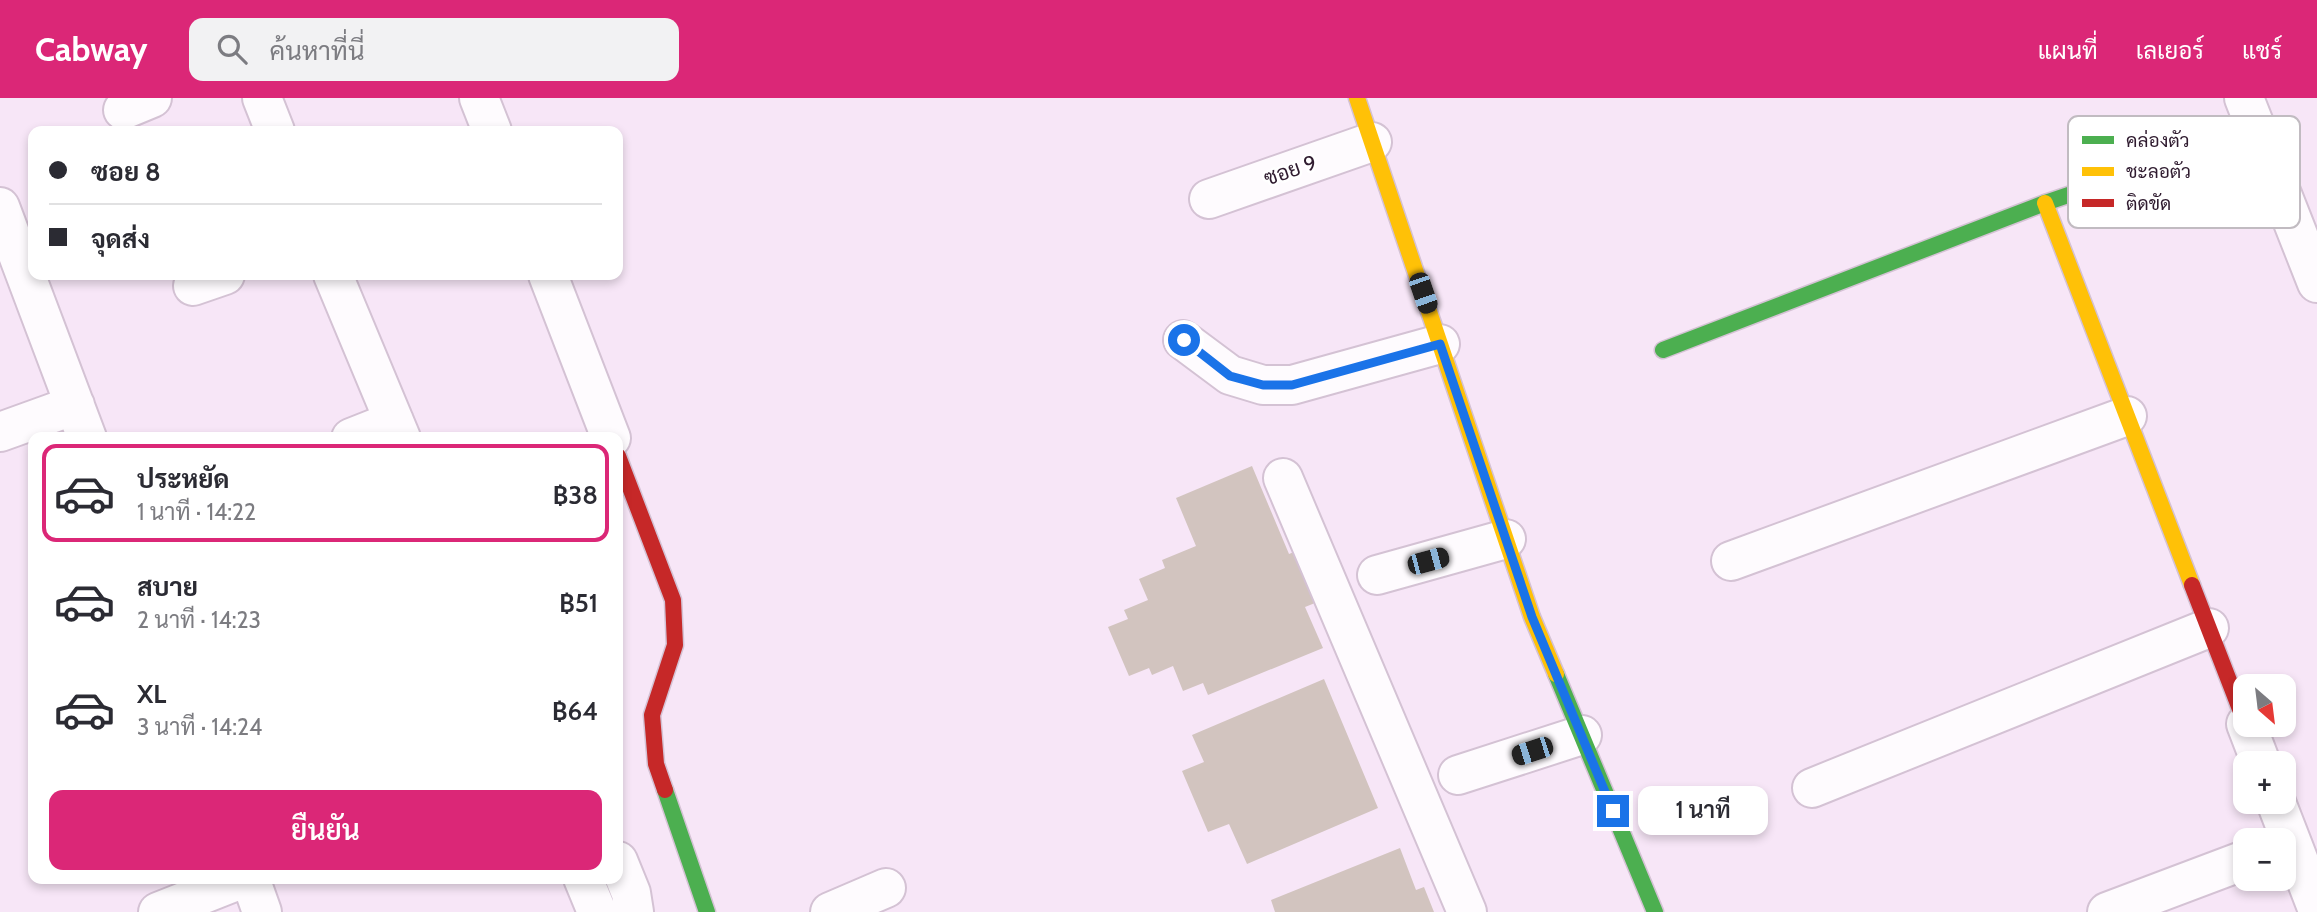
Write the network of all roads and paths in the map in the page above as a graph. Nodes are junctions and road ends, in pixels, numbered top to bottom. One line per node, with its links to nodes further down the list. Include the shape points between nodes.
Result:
1 (262, 98): 4 (street)
2 (480, 98): 5 (street)
3 (1357, 98): 6 (street)
4 (273, 126)
5 (490, 126)
6 (1372, 142): 8 (street, ซอย 9); 16 (street)
7 (2068, 193): 9 (street)
8 (1209, 199)
9 (2045, 203): 17 (street); 18 (street)
10 (0, 207): 19 (street)
11 (2296, 228): 14 (street)
12 (335, 280): 20 (street)
13 (550, 280): 22 (street)
14 (2317, 283)
15 (1184, 340): 16 (street, via 1230,376 1263,385 1292,385)
16 (1440, 344): 25 (street)
17 (1663, 350)
18 (2127, 416): 26 (street); 28 (street)
19 (81, 421): 21 (street)
20 (397, 429)
21 (0, 432)
22 (609, 432)
23 (623, 469): 45 (street, via 673,600 675,645 652,715 656,764)
24 (1283, 478): 47 (street)
25 (1506, 539): 27 (street); 30 (street, via 1532,617)
26 (1731, 561)
27 (1377, 575)
28 (2209, 628): 29 (street); 32 (street)
29 (2233, 690)
30 (1582, 735): 31 (street); 48 (street)
31 (1458, 775)
32 (1812, 788)
33 (2296, 862): 40 (street)
34 (2233, 865): 49 (street)
35 (623, 873): 44 (street)
36 (229, 884): 41 (street)
37 (252, 884): 42 (street)
38 (585, 884): 43 (street)
39 (886, 888): 46 (street)
40 (2317, 908)
41 (158, 912)
42 (262, 912)
43 (597, 912)
44 (634, 912)
45 (708, 912)
46 (830, 912)
47 (1466, 912)
48 (1656, 912)
49 (2108, 912)

